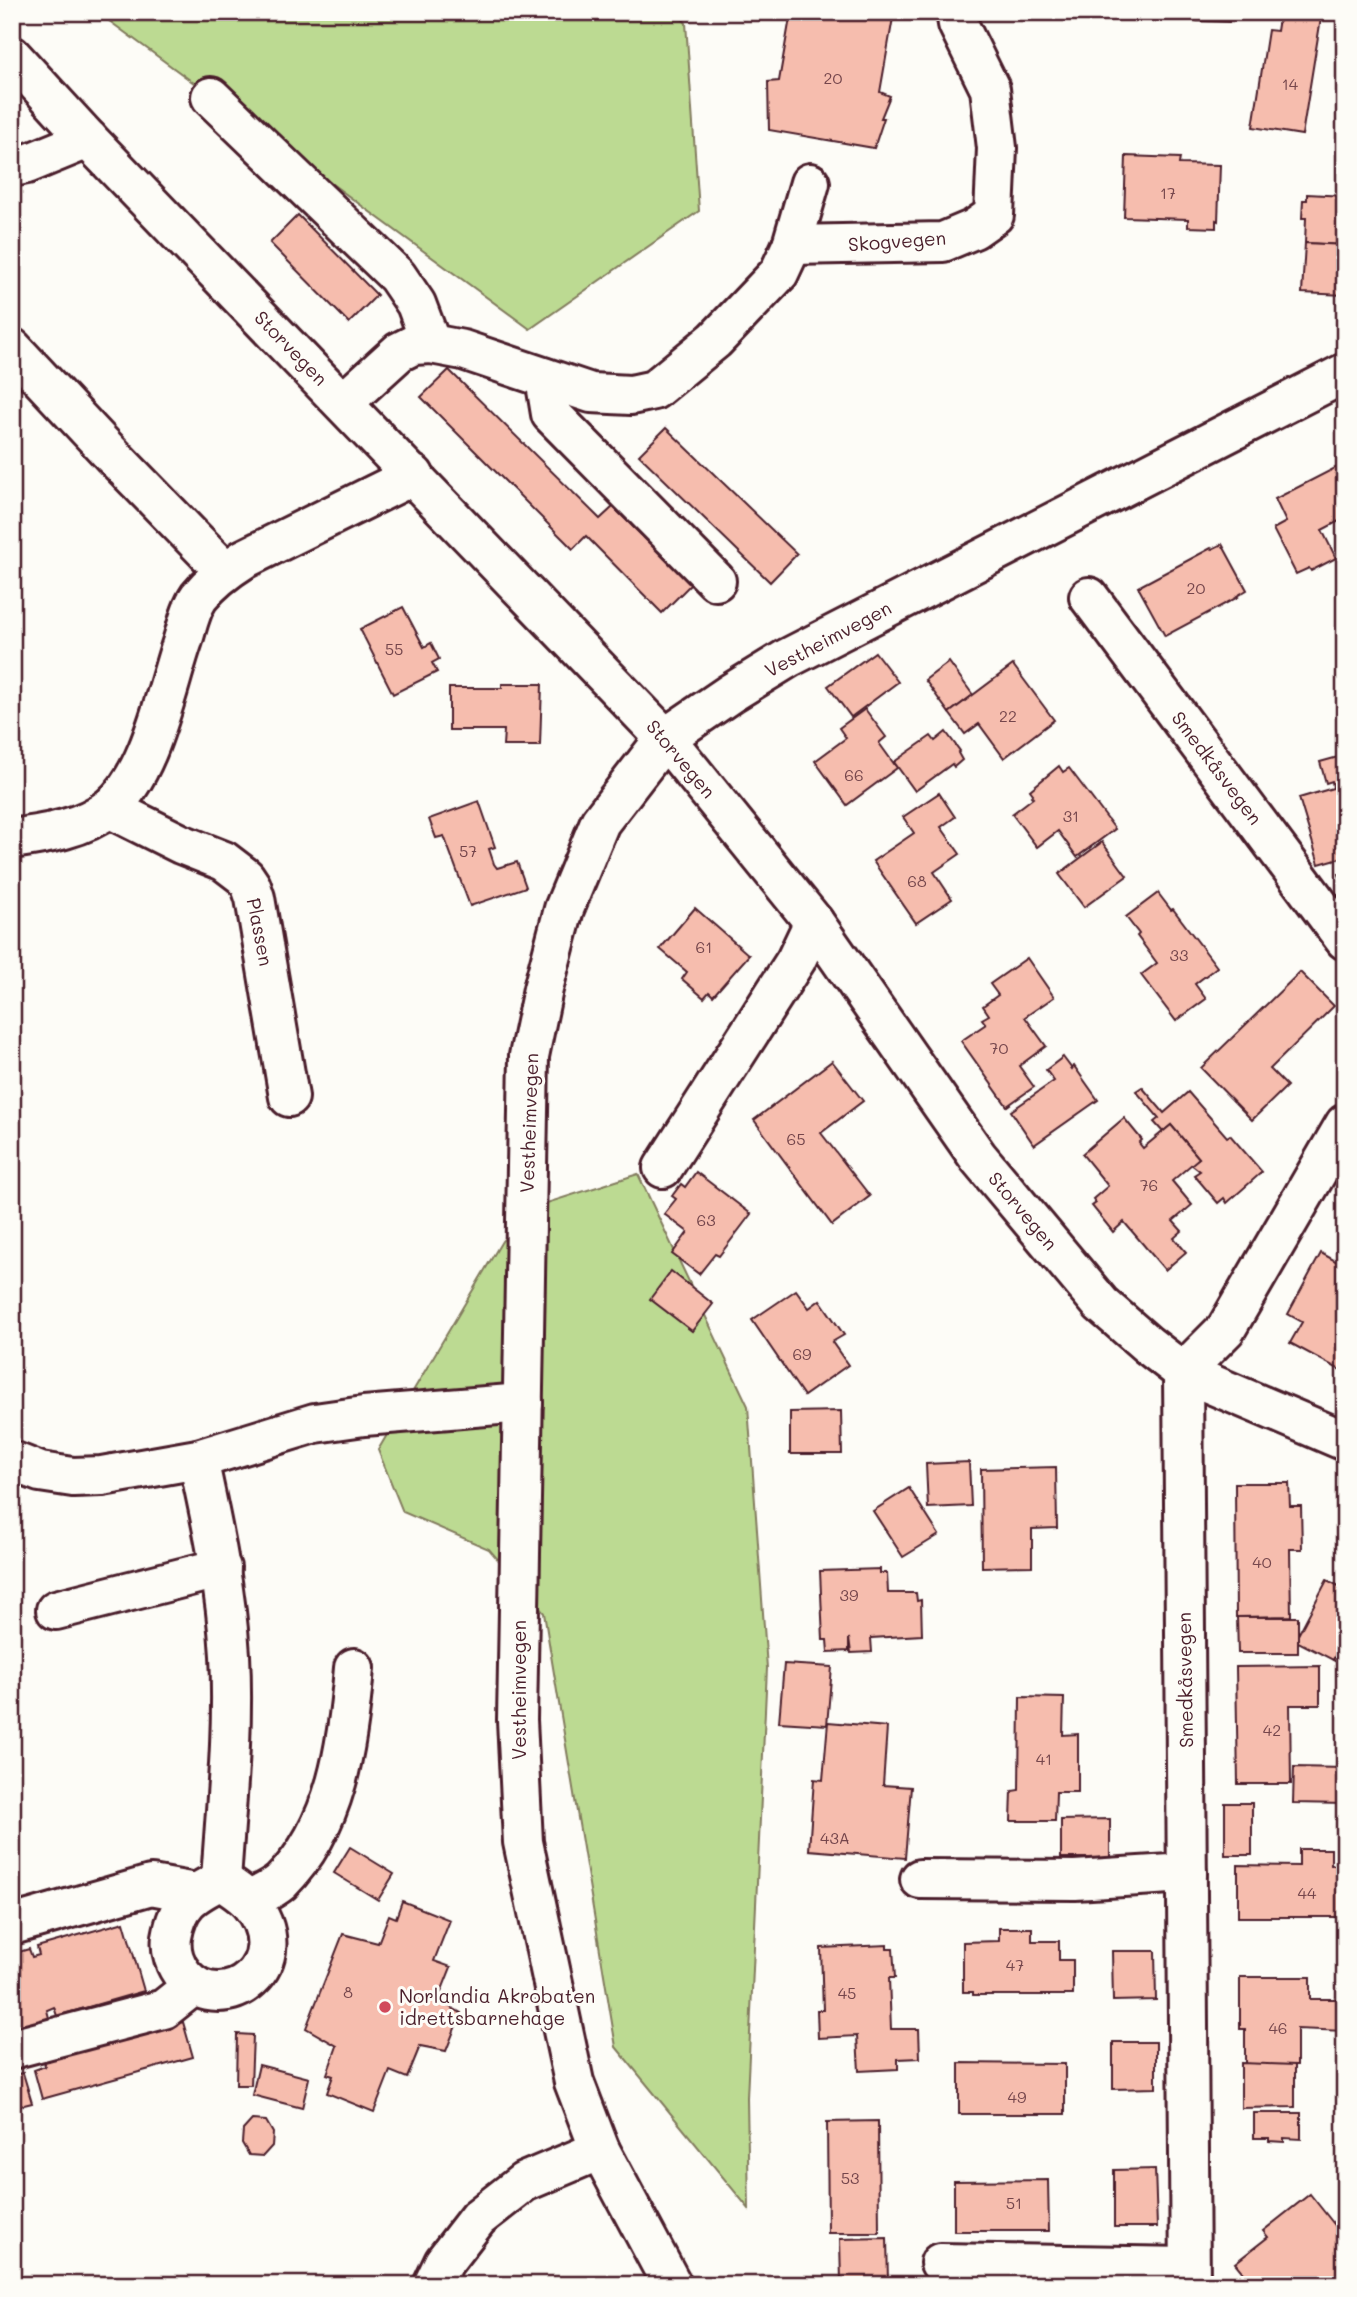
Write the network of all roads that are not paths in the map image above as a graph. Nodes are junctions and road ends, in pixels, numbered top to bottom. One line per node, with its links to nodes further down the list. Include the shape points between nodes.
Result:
1 (956, 12): 7 (street, Skogvegen, via 990,89 997,148 994,215 943,242)
2 (12, 55): 4 (street, Storvegen)
3 (211, 97): 8 (street, via 397,276 416,304)
4 (88, 139): 5 (street); 12 (street, Storvegen)
5 (12, 167)
6 (810, 183): 7 (street)
7 (792, 245): 11 (street, via 779,273 762,293 715,340 654,390 631,395 591,393)
8 (431, 344): 11 (street); 12 (street, via 399,352)
9 (12, 348): 14 (street)
10 (1345, 373): 17 (street, Vestheimvegen, via 788,658)
11 (545, 378): 15 (street, via 551,414)
12 (344, 402): 13 (street, Storvegen)
13 (414, 475): 14 (street); 17 (street, Storvegen)
14 (225, 571): 18 (street, via 198,599 151,742 125,790)
15 (716, 581)
16 (1089, 597): 21 (street, Smedkåsvegen)
17 (666, 738): 20 (street, Storvegen); 26 (street, Vestheimvegen, via 600,822 564,909 542,989 529,1056)
18 (109, 808): 19 (street, via 66,829); 22 (street, Plassen, via 224,860 251,886)
19 (12, 839)
20 (814, 922): 24 (street, via 790,971); 25 (street, Storvegen, via 978,1157 1101,1304)
21 (1345, 940)
22 (289, 1097)
23 (1345, 1124): 25 (street, via 1226,1329)
24 (663, 1168)
25 (1183, 1372): 27 (street, Storvegen); 33 (street, Smedkåsvegen)
26 (523, 1403): 28 (street, via 315,1423); 39 (street, Vestheimvegen, via 517,1720 523,1842 574,2082)
27 (1345, 1441)
28 (198, 1459): 29 (street, via 73,1477 40,1472); 30 (street)
29 (12, 1461)
30 (221, 1568): 31 (street); 35 (street, via 230,1655)
31 (56, 1610)
32 (354, 1668): 35 (street, via 344,1757 323,1821 307,1851 279,1884)
33 (1187, 1873): 34 (street, via 1075,1880); 41 (street, Smedkåsvegen)
34 (920, 1879)
35 (222, 1891): 36 (street, via 151,1885); 37 (street, via 176,1917 171,1945 178,1969); 37 (street, via 260,1917 266,1930 264,1964 252,1980 231,1990 213,1992)
36 (12, 1925)
37 (193, 1986): 38 (street, via 164,2008)
38 (12, 2049)
39 (600, 2150): 42 (street, via 524,2182 478,2218 444,2262); 43 (street, Vestheimvegen)
40 (940, 2263): 41 (street)
41 (1189, 2276)
42 (433, 2285)
43 (672, 2285)

